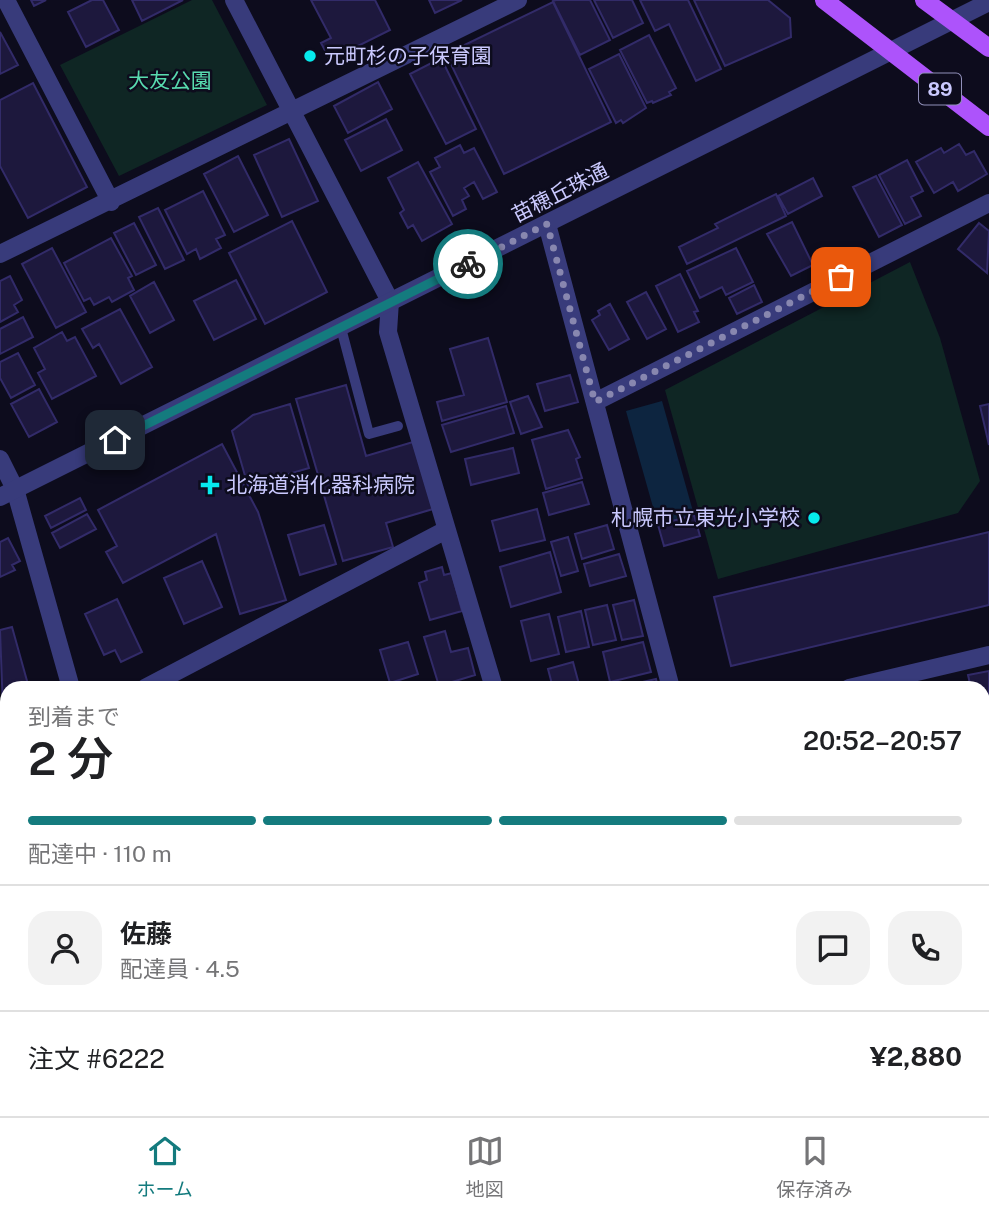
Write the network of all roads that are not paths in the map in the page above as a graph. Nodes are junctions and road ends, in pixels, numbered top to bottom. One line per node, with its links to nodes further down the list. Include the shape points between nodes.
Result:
1 (6, 0): 12 (street)
2 (234, 0): 10 (street)
3 (518, 0): 10 (street)
4 (824, 0): 9 (main road, 89)
5 (924, 0): 7 (main road)
6 (989, 2): 7 (street, 苗穂丘珠通)
7 (953, 22): 8 (main road); 9 (street, 苗穂丘珠通)
8 (989, 48)
9 (890, 51): 11 (main road, 89); 14 (street, 苗穂丘珠通)
10 (293, 113): 12 (street); 16 (street)
11 (989, 127)
12 (111, 202): 15 (street)
13 (989, 202): 18 (street)
14 (547, 224): 16 (street, 苗穂丘珠通); 18 (street)
15 (0, 254)
16 (390, 302): 17 (street, 苗穂丘珠通); 22 (street, via 388,332)
17 (341, 328): 19 (lane, via 369,434); 21 (street, 苗穂丘珠通)
18 (595, 402): 28 (street)
19 (398, 426)
20 (0, 459): 21 (street)
21 (8, 493): 25 (street)
22 (446, 530): 26 (street); 27 (street)
23 (989, 655): 24 (street)
24 (923, 679)
25 (69, 681)
26 (158, 681)
27 (492, 681)
28 (669, 681)

